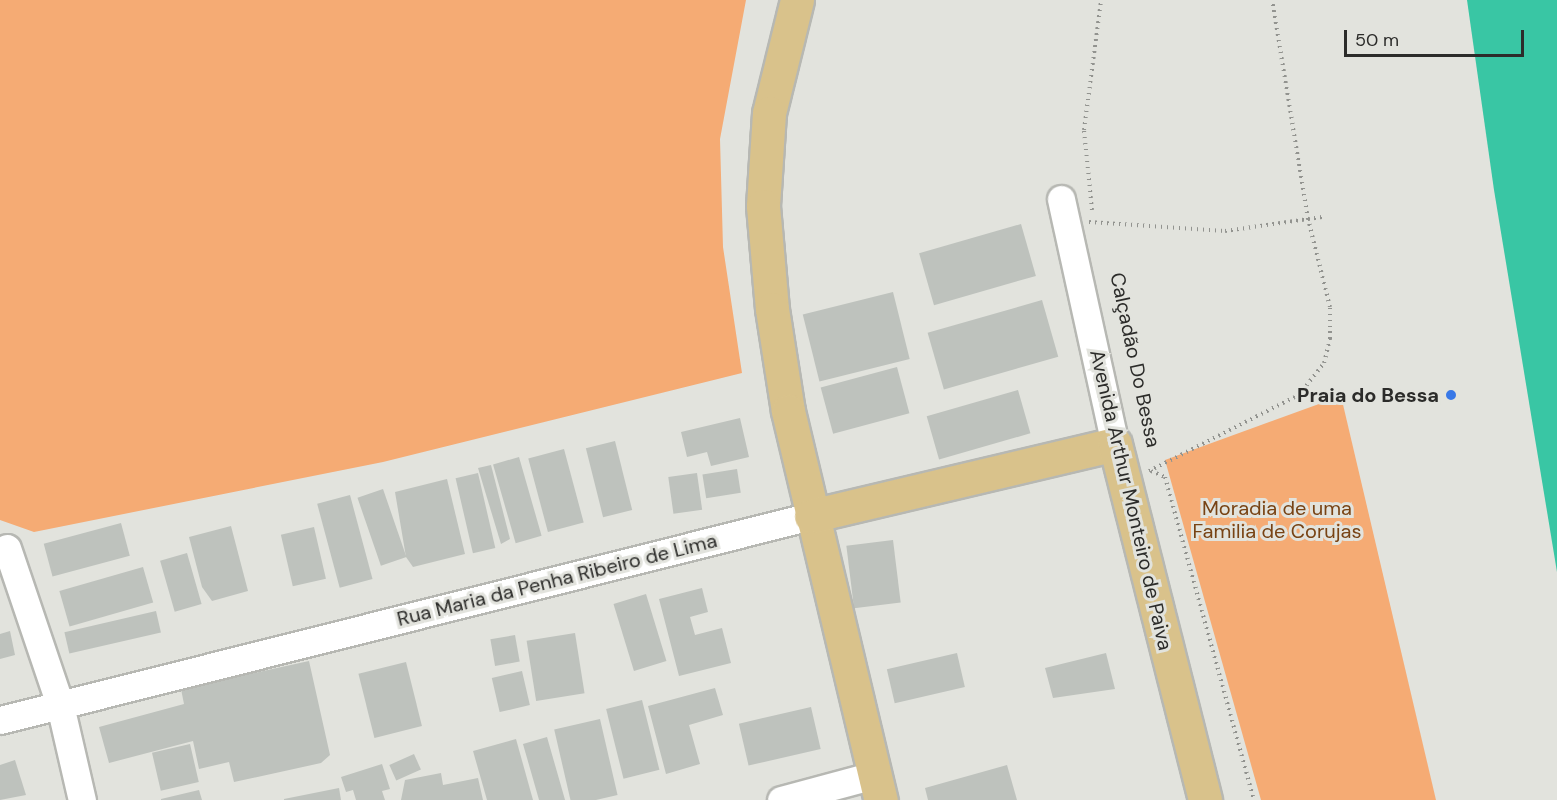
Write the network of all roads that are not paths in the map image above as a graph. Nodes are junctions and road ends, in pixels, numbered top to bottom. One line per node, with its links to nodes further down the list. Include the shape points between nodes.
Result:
1 (797, 0): 4 (main road, via 769,113 763,206 786,399)
2 (1072, 194): 3 (street, Avenida Arthur Monteiro de Paiva, via 1085,228)
3 (1115, 444): 4 (main road, Rua Maria da Penha Ribeiro de Lima); 11 (main road, Avenida Arthur Monteiro de Paiva, via 1133,475)
4 (811, 516): 6 (street, Rua Maria da Penha Ribeiro de Lima); 8 (main road)
5 (7, 548): 6 (street)
6 (60, 705): 7 (street, Rua Maria da Penha Ribeiro de Lima); 9 (street)
7 (0, 720)
8 (877, 788): 10 (street)
9 (82, 800)
10 (781, 800)
11 (1205, 800)

